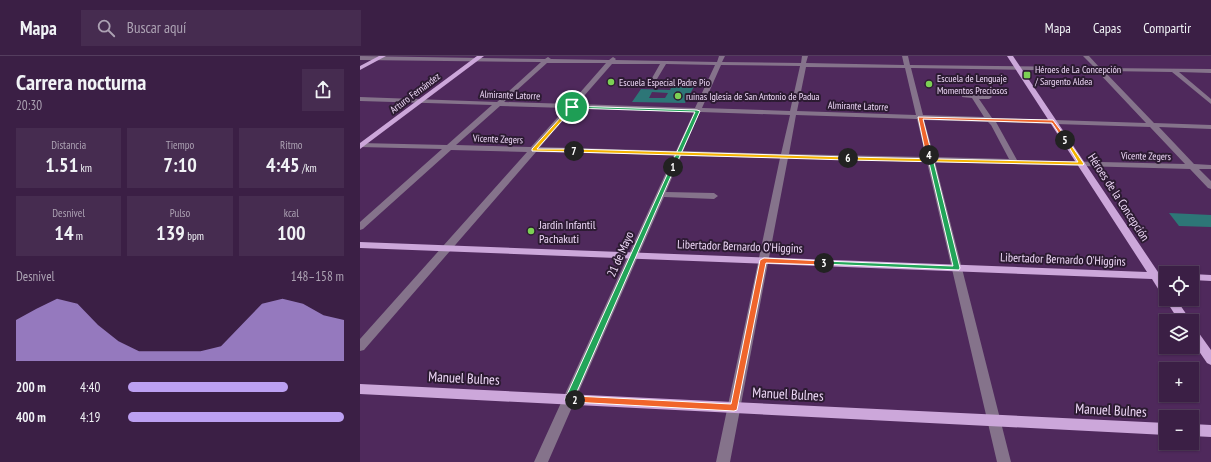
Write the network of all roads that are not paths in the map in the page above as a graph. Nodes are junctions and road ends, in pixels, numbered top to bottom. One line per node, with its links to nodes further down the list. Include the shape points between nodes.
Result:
1 (722, 56): 12 (street, 21 de Mayo)
2 (1010, 56): 13 (main road, Héroes de la Concepción)
3 (1086, 56): 15 (street)
4 (381, 57): 5 (street); 6 (street); 14 (main road)
5 (360, 58)
6 (479, 58): 7 (street); 23 (main road, Arturo Fernández)
7 (549, 58): 8 (street); 25 (street)
8 (613, 59): 11 (street); 26 (street)
9 (804, 60): 10 (street); 12 (street); 28 (street)
10 (906, 61): 13 (street); 29 (street)
11 (664, 62): 12 (street); 18 (street)
12 (718, 63): 27 (street, 21 de Mayo)
13 (1017, 67): 15 (street); 31 (main road, Héroes de la Concepción)
14 (360, 68)
15 (1099, 69): 16 (street); 32 (street)
16 (1172, 70): 17 (street); 24 (street)
17 (1211, 71)
18 (655, 78)
19 (964, 96): 20 (street)
20 (975, 97): 21 (street); 30 (street)
21 (989, 97)
22 (360, 99): 23 (street, Almirante Latorre)
23 (421, 101): 25 (street, Almirante Latorre); 34 (main road, Arturo Fernández)
24 (1211, 102)
25 (497, 104): 26 (street, Almirante Latorre); 35 (street)
26 (572, 107): 27 (street, Almirante Latorre); 36 (street)
27 (697, 111): 28 (street, Almirante Latorre); 37 (street, 21 de Mayo)
28 (793, 114): 29 (street, Almirante Latorre); 38 (street)
29 (920, 118): 30 (street, Almirante Latorre); 39 (street)
30 (990, 120): 31 (street, Almirante Latorre); 40 (street)
31 (1053, 122): 32 (street, Almirante Latorre); 41 (main road, Héroes de la Concepción)
32 (1152, 125): 33 (street, Almirante Latorre); 42 (street)
33 (1211, 126)
34 (361, 146): 35 (street, Vicente Zegers)
35 (449, 148): 36 (street, Vicente Zegers); 47 (street)
36 (534, 150): 37 (street, Vicente Zegers); 49 (street)
37 (678, 154): 38 (street, Vicente Zegers); 45 (street, 21 de Mayo)
38 (785, 156): 39 (street, Vicente Zegers); 51 (street)
39 (930, 160): 40 (street, Vicente Zegers); 52 (street)
40 (1014, 162): 41 (street, Vicente Zegers)
41 (1081, 164): 42 (street, Vicente Zegers); 53 (main road, Héroes de la Concepción)
42 (1193, 167): 43 (street, Vicente Zegers); 44 (street)
43 (1211, 168)
44 (1211, 186)
45 (660, 194): 46 (street); 50 (street, 21 de Mayo)
46 (714, 196)
47 (360, 227)
48 (360, 245): 49 (main road, Libertador Bernardo O'Higgins)
49 (447, 248): 50 (main road, Libertador Bernardo O'Higgins); 59 (street)
50 (633, 255): 51 (main road, Libertador Bernardo O'Higgins); 62 (street, 21 de Mayo)
51 (764, 260): 52 (main road, Libertador Bernardo O'Higgins); 63 (street)
52 (957, 268): 53 (main road, Libertador Bernardo O'Higgins); 64 (street)
53 (1155, 276): 54 (main road, Libertador Bernardo O'Higgins); 57 (main road, Héroes de la Concepción)
54 (1159, 276)
55 (1199, 277): 56 (main road)
56 (1211, 278)
57 (1159, 282)
58 (1199, 342): 60 (main road)
59 (360, 347)
60 (1211, 360)
61 (360, 389): 62 (main road, Manuel Bulnes)
62 (569, 399): 63 (main road, Manuel Bulnes); 68 (street, 21 de Mayo)
63 (734, 408): 64 (main road, Manuel Bulnes); 69 (street)
64 (994, 421): 65 (main road, Manuel Bulnes); 70 (street)
65 (1159, 429)
66 (1199, 430): 67 (main road)
67 (1211, 431)
68 (541, 462)
69 (723, 462)
70 (1004, 462)

